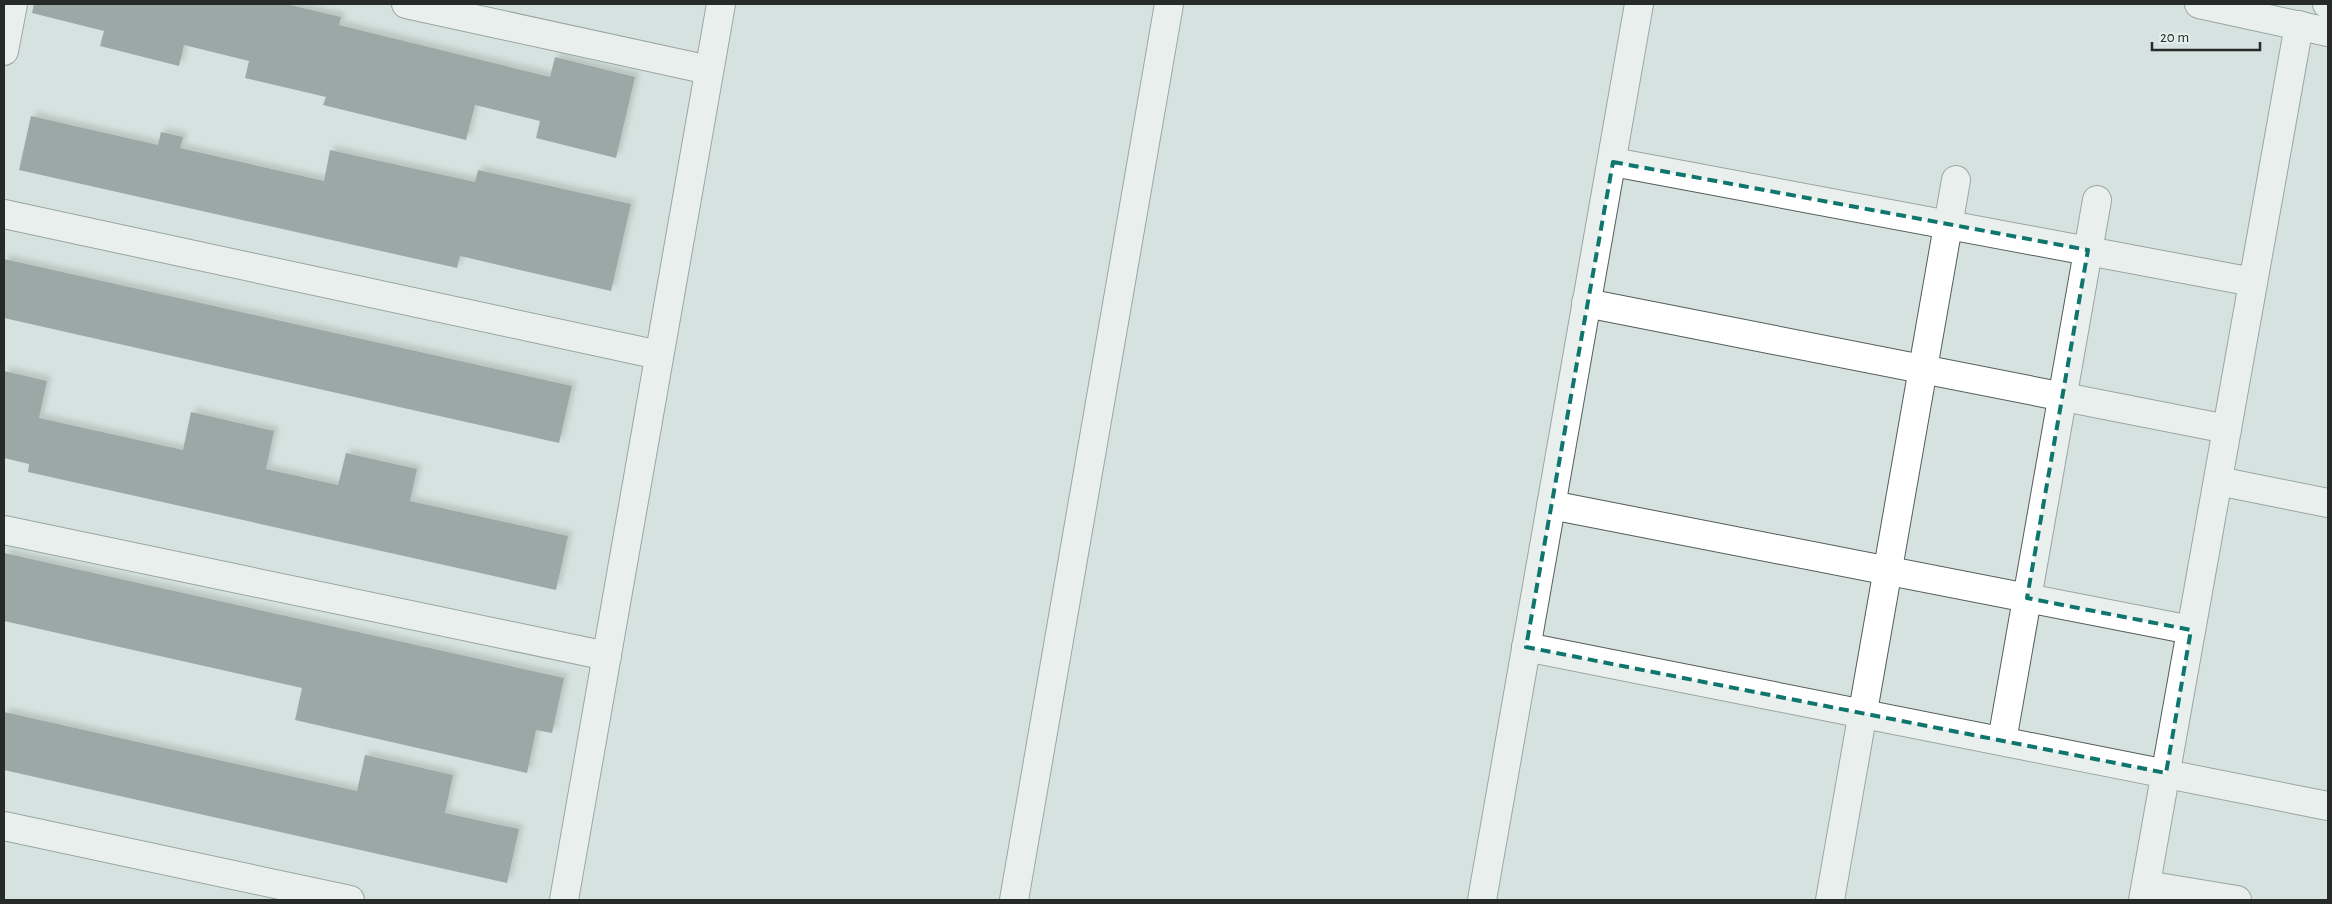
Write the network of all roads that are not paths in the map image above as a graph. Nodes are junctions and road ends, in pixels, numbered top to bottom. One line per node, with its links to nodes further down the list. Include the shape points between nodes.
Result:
1 (13, 4): 9 (street)
2 (406, 4): 10 (street)
3 (720, 4): 10 (street)
4 (1169, 4): 40 (street)
5 (1639, 4): 11 (street)
6 (2199, 4): 7 (street)
7 (2299, 25): 8 (street); 17 (street)
8 (2328, 32)
9 (4, 51)
10 (709, 70): 19 (street)
11 (1613, 162): 15 (street); 18 (street)
12 (1956, 180): 15 (street)
13 (2097, 200): 16 (street)
14 (4, 214): 19 (street)
15 (1948, 224): 16 (street); 20 (street)
16 (2088, 250): 17 (street); 21 (street)
17 (2253, 282): 22 (street)
18 (1586, 303): 20 (street); 25 (street)
19 (659, 355): 31 (street)
20 (1923, 369): 21 (street); 27 (street)
21 (2062, 396): 22 (street); 28 (street)
22 (2227, 429): 23 (street)
23 (2218, 481): 24 (street); 29 (street)
24 (2328, 503)
25 (1551, 505): 27 (street); 30 (street)
26 (4, 530): 31 (street)
27 (1888, 571): 28 (street); 32 (street)
28 (2027, 598): 29 (street); 33 (street)
29 (2191, 630): 34 (street)
30 (1526, 647): 32 (street); 41 (street)
31 (607, 656): 39 (street)
32 (1863, 714): 33 (street); 42 (street)
33 (2002, 742): 34 (street)
34 (2166, 774): 35 (street); 37 (street)
35 (2328, 806)
36 (4, 826): 38 (street)
37 (2144, 892): 43 (street)
38 (350, 900)
39 (564, 900)
40 (1014, 900)
41 (1482, 900)
42 (1830, 900)
43 (2237, 900)

